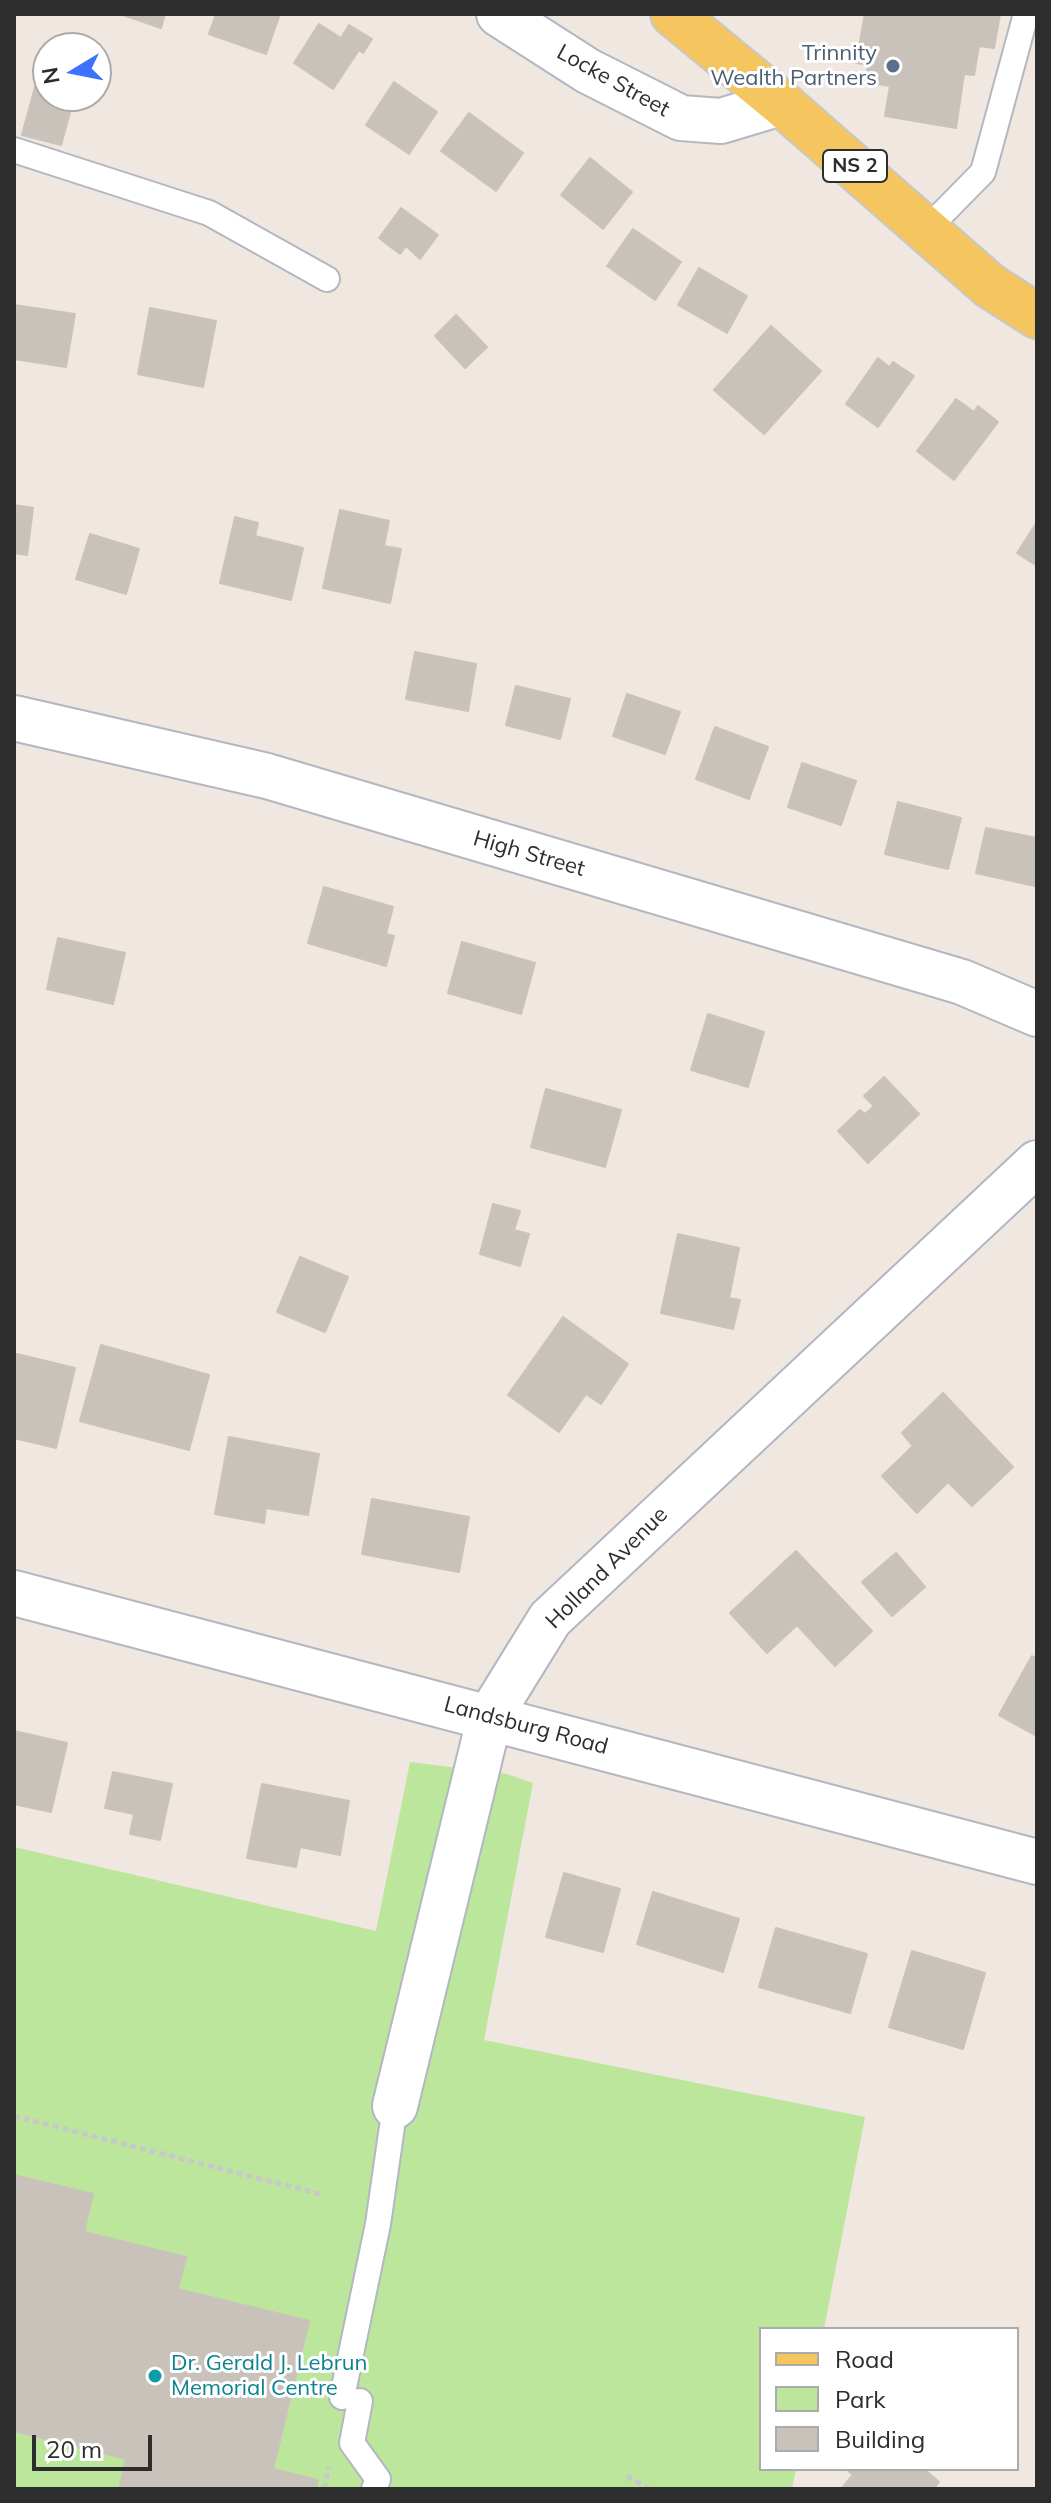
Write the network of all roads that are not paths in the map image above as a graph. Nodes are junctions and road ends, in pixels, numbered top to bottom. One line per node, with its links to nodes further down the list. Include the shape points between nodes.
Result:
1 (499, 14): 4 (street, Locke Street, via 588,71 681,118 721,121)
2 (673, 14): 4 (main road, NS 2)
3 (1026, 14): 6 (lane, via 983,172)
4 (781, 103): 6 (main road, NS 2)
5 (14, 150): 7 (lane, via 209,213)
6 (927, 229): 8 (main road, NS 2, via 990,286)
7 (327, 279)
8 (1037, 316)
9 (14, 718): 10 (street, High Street, via 267,776 962,982)
10 (1037, 1014)
11 (1037, 1163): 13 (street, Holland Avenue, via 550,1619)
12 (14, 1593): 13 (street, Landsburg Road)
13 (490, 1716): 14 (street, Landsburg Road); 15 (street, Holland Avenue)
14 (1037, 1862)
15 (395, 2106): 16 (lane, via 351,2399 352,2443 378,2479)
16 (374, 2489)

